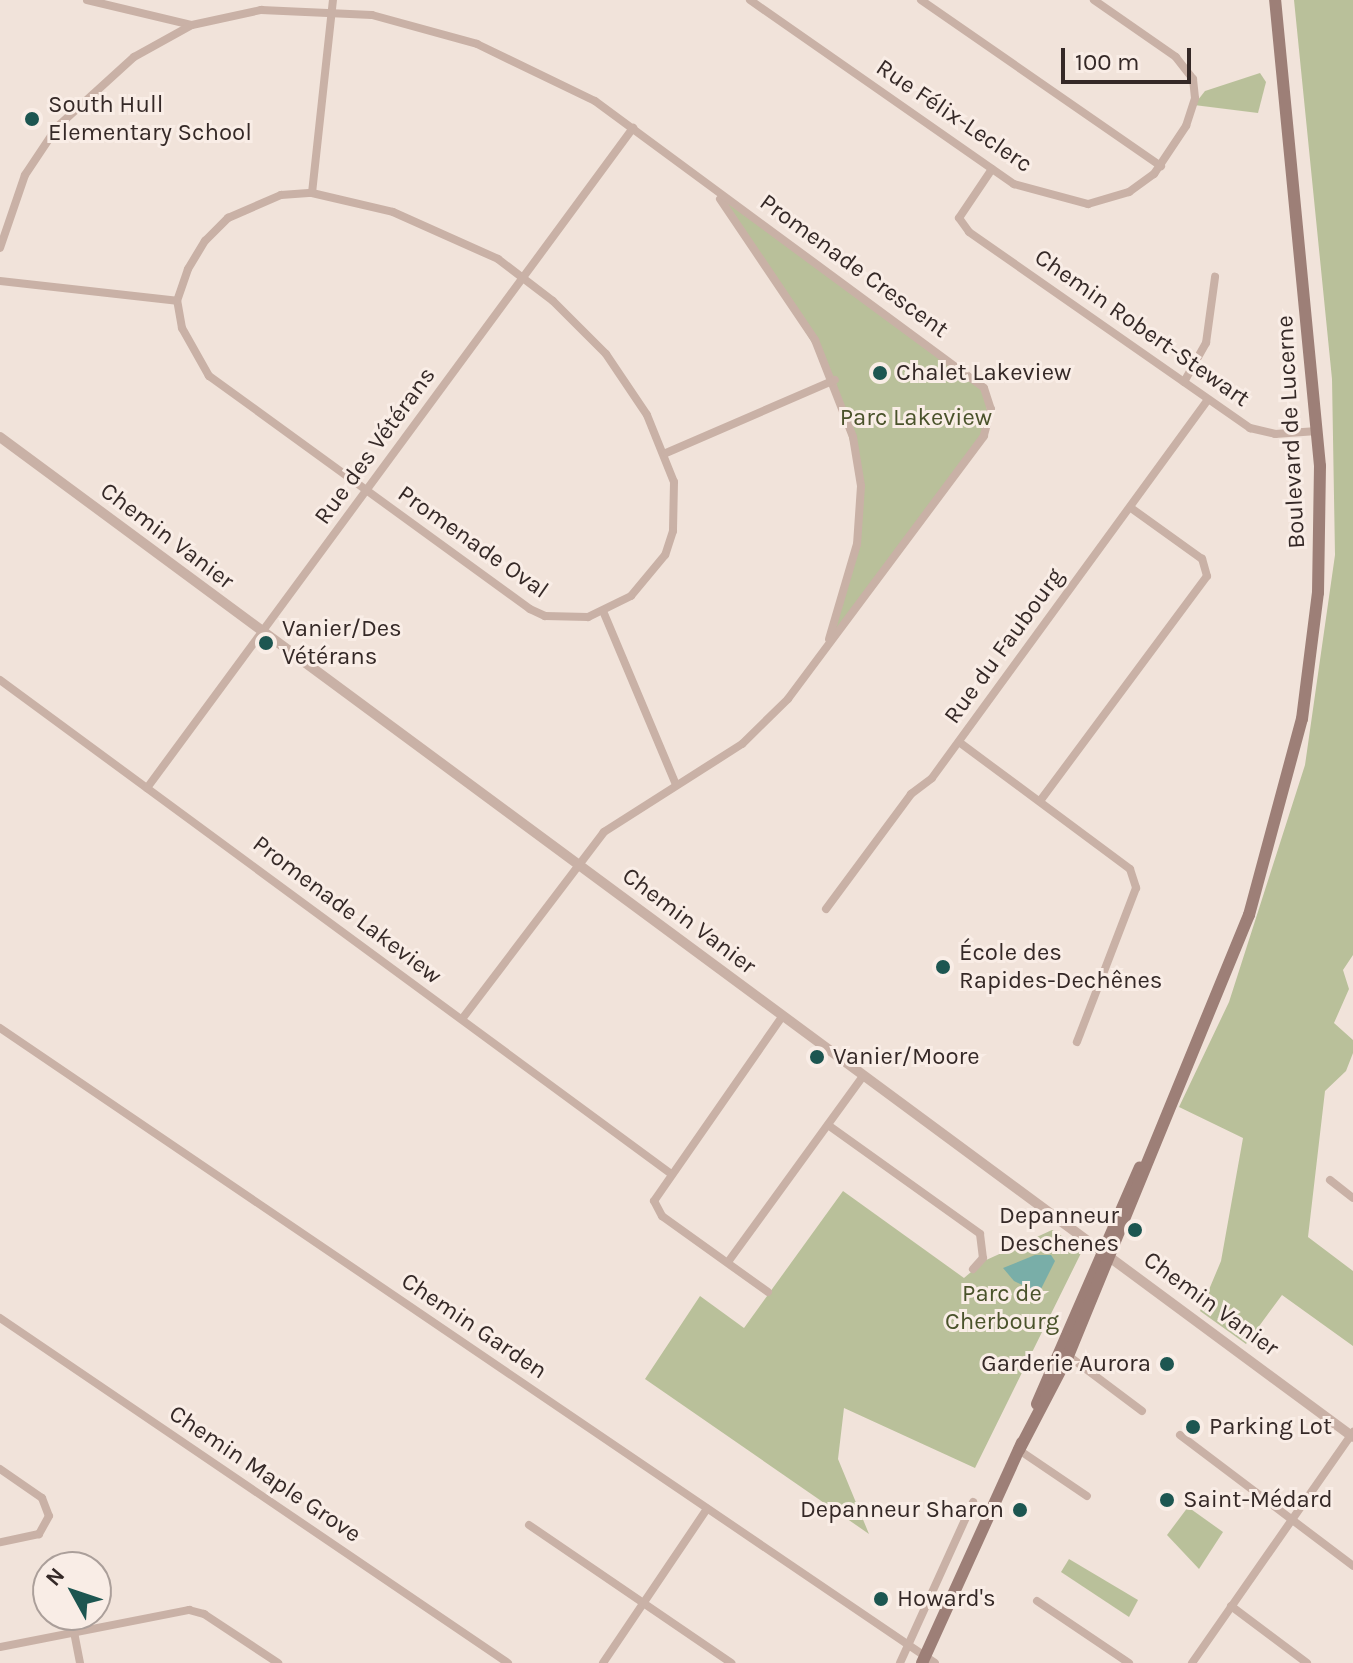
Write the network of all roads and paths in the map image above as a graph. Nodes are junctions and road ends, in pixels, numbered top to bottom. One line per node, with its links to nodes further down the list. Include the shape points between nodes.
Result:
1 (87, 0): 10 (street)
2 (299, 0): 8 (street)
3 (333, 0): 9 (street)
4 (750, 0): 13 (street, Rue Félix-Leclerc)
5 (921, 0): 12 (street)
6 (1094, 0): 12 (street, Rue Félix-Leclerc, via 1176,57 1193,79 1191,117)
7 (1275, 0): 24 (main road, Boulevard de Lucerne)
8 (286, 7): 9 (street, Promenade Crescent); 10 (street, Promenade Crescent)
9 (331, 10): 11 (street, Promenade Crescent, via 411,24 477,44 554,77); 15 (street)
10 (192, 25): 16 (street, Promenade Crescent, via 110,75 57,127 25,175)
11 (633, 128): 14 (street, Promenade Crescent); 17 (street, Rue des Vétérans)
12 (1161, 166): 13 (street, Rue Félix-Leclerc, via 1129,192 1088,204 1035,192)
13 (992, 169): 22 (street, Chemin Robert-Stewart, via 959,218 969,232)
14 (712, 189): 21 (street, Promenade Crescent, via 791,298); 31 (street, Promenade Crescent, via 975,380 989,397 984,436)
15 (312, 193): 17 (street, Promenade Oval, via 393,212 467,243); 20 (street, Promenade Oval, via 281,195 228,218 205,241)
16 (0, 248)
17 (523, 277): 26 (street, Promenade Oval, via 606,354); 27 (street, Rue des Vétérans)
18 (1215, 277): 22 (street, via 1206,343)
19 (0, 281): 20 (street)
20 (177, 301): 27 (street, Promenade Oval, via 192,353 209,376)
21 (835, 380): 26 (street); 31 (street, Promenade Crescent, via 853,437 861,500 847,585)
22 (1184, 382): 23 (street, Chemin Robert-Stewart)
23 (1208, 400): 24 (street, Chemin Robert-Stewart, via 1257,431); 28 (street, Rue du Faubourg)
24 (1317, 431): 48 (main road, Boulevard de Lucerne, via 1321,553 1302,719 1263,876)
25 (0, 437): 30 (street, Chemin Vanier)
26 (666, 453): 29 (street, Promenade Oval, via 676,505 665,555 631,596)
27 (367, 491): 29 (street, Promenade Oval, via 530,609 564,619); 30 (street, Rue des Vétérans)
28 (1131, 508): 33 (street, Rue du Faubourg); 36 (street, via 1202,559 1207,576)
29 (603, 611): 34 (street)
30 (262, 632): 35 (street, Rue des Vétérans); 37 (street, Chemin Vanier)
31 (825, 651): 34 (street, Promenade Crescent, via 788,699 742,744)
32 (0, 680): 35 (street, Promenade Lakeview)
33 (959, 742): 36 (street); 38 (street, Rue du Faubourg, via 927,785 911,794)
34 (675, 782): 37 (street, Promenade Crescent, via 604,832)
35 (147, 788): 40 (street, Promenade Lakeview)
36 (1040, 801): 42 (street, via 1130,869 1136,888)
37 (578, 862): 39 (street, Chemin Vanier); 40 (street, Promenade Crescent)
38 (826, 909)
39 (782, 1017): 43 (street, Chemin Vanier); 45 (street)
40 (462, 1019): 45 (street, Promenade Lakeview)
41 (0, 1028): 61 (street, Chemin Garden)
42 (1077, 1042)
43 (863, 1076): 44 (street); 48 (street, Chemin Vanier)
44 (828, 1125): 49 (street); 50 (street, via 980,1234 983,1258)
45 (670, 1173): 49 (street, via 655,1195 658,1212)
46 (1330, 1180): 47 (street)
47 (1353, 1198)
48 (1106, 1252): 53 (main road, Boulevard de Lucerne); 56 (street, Chemin Vanier)
49 (728, 1262): 51 (street)
50 (973, 1269)
51 (768, 1292)
52 (0, 1318): 75 (street, Chemin Maple Grove)
53 (1063, 1353): 54 (street); 57 (main road, Boulevard de Lucerne)
54 (1142, 1411)
55 (1180, 1435): 62 (street)
56 (1352, 1435): 62 (street)
57 (1019, 1450): 59 (street); 72 (main road, Boulevard de Lucerne)
58 (0, 1469): 64 (street, via 42,1498 49,1516 39,1534)
59 (1087, 1496)
60 (973, 1502): 70 (street)
61 (707, 1509): 67 (street); 70 (street, Chemin Garden)
62 (1292, 1518): 65 (street); 68 (street)
63 (529, 1525): 67 (street)
64 (0, 1542)
65 (1353, 1566)
66 (1037, 1601): 79 (street)
67 (643, 1603): 76 (street); 77 (street)
68 (1231, 1606): 80 (street); 81 (street)
69 (74, 1632): 71 (street); 73 (street); 74 (street, via 197,1611)
70 (908, 1645): 72 (street, Chemin Garden); 78 (street)
71 (0, 1647)
72 (927, 1661)
73 (80, 1663)
74 (278, 1663)
75 (508, 1663)
76 (603, 1663)
77 (731, 1663)
78 (900, 1663)
79 (1129, 1663)
80 (1192, 1663)
81 (1307, 1663)

